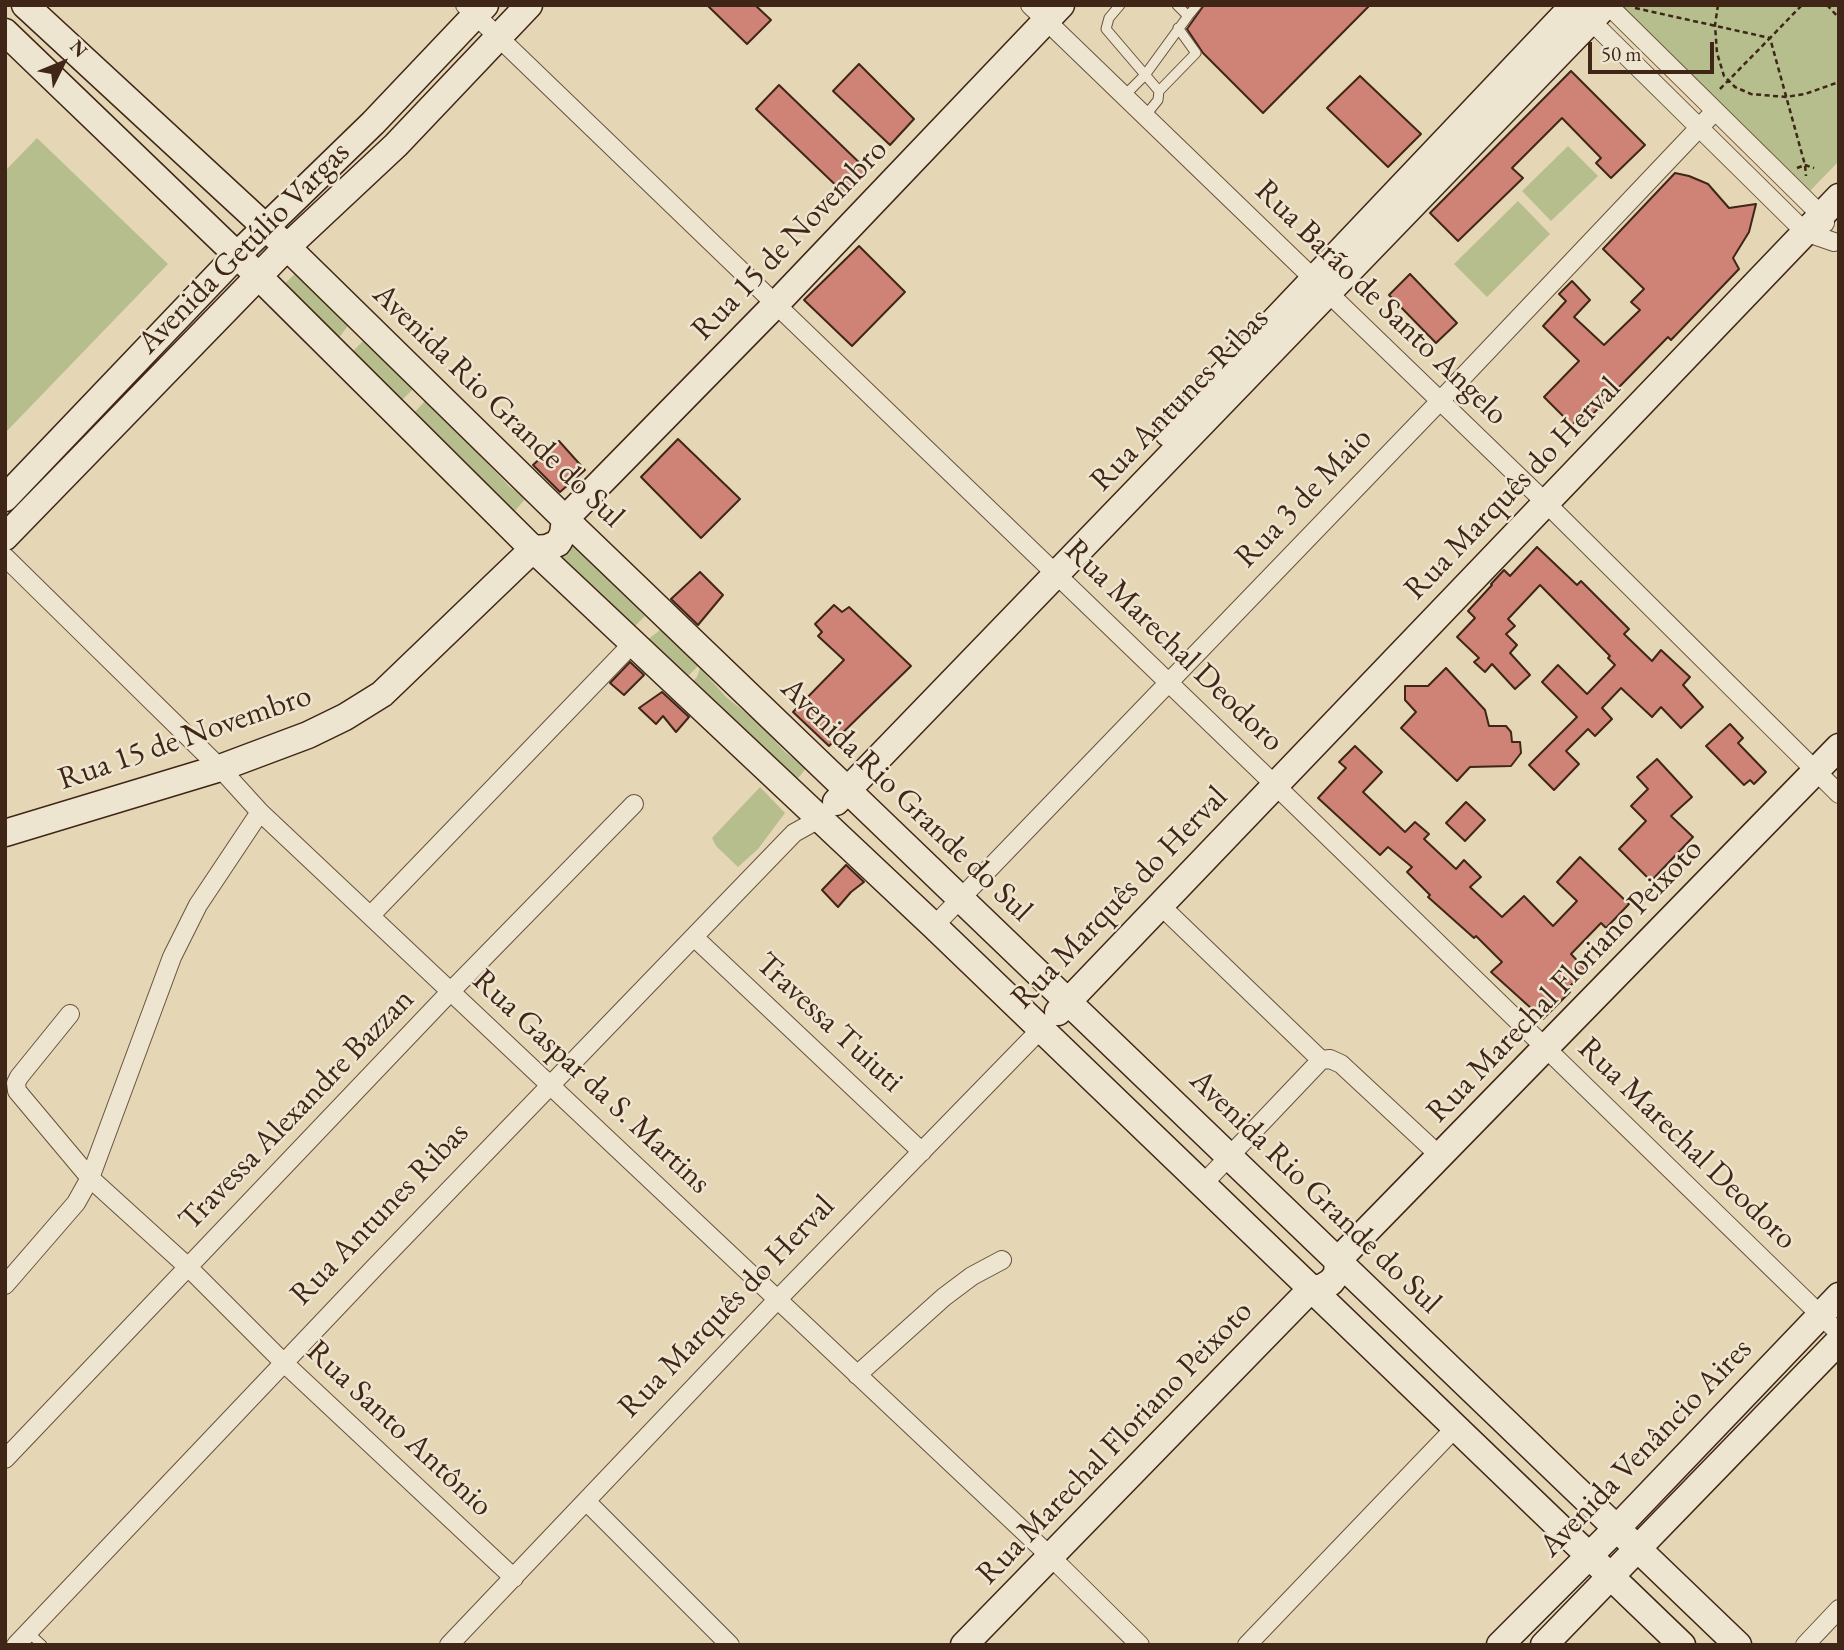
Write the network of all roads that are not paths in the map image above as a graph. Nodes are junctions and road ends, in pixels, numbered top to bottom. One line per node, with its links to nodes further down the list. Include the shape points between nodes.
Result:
1 (25, 5): 20 (main road, Avenida Rio Grande do Sul)
2 (529, 5): 12 (main road, Avenida Getúlio Vargas)
3 (1120, 5): 13 (lane, via 1107,29)
4 (1177, 5): 9 (lane)
5 (1197, 5): 9 (lane)
6 (1598, 8): 16 (street); 19 (street); 29 (main road, Rua Antunes Ribas)
7 (475, 9): 12 (street, Rua Marechal Deodoro); 18 (main road, Avenida Getúlio Vargas)
8 (1045, 11): 15 (street, Rua Barão de Santo Angelo); 30 (main road, Rua 15 de Novembro)
9 (1188, 16): 10 (lane)
10 (1178, 28): 13 (lane); 14 (lane, via 1196,53)
11 (5, 32): 22 (main road)
12 (498, 37): 21 (main road, Avenida Getúlio Vargas); 30 (street, Rua Marechal Deodoro)
13 (1145, 75): 14 (lane); 15 (lane)
14 (1158, 91): 17 (lane, via 1158,100)
15 (1124, 96): 17 (street, Rua Barão de Santo Angelo)
16 (1711, 107): 19 (street, Rua 3 de Maio); 23 (street)
17 (1145, 117): 29 (street, Rua Barão de Santo Angelo)
18 (373, 123): 21 (main road); 24 (main road, Avenida Getúlio Vargas)
19 (1699, 128): 23 (street); 35 (street, Rua 3 de Maio)
20 (175, 145): 22 (main road); 24 (main road, Avenida Rio Grande do Sul)
21 (396, 145): 26 (main road, Avenida Getúlio Vargas)
22 (151, 173): 27 (main road)
23 (1822, 215): 25 (street); 38 (main road, Rua Marquês do Herval)
24 (265, 227): 26 (main road, Avenida Rio Grande do Sul); 27 (main road, Avenida Getúlio Vargas)
25 (1836, 244)
26 (288, 247): 28 (main road, Avenida Getúlio Vargas); 31 (main road, Avenida Rio Grande do Sul)
27 (237, 255): 28 (main road); 34 (main road, Avenida Getúlio Vargas)
28 (258, 278): 32 (main road); 34 (main road, Avenida Getúlio Vargas)
29 (1322, 287): 35 (street, Rua Barão de Santo Angelo); 43 (main road, Rua Antunes Ribas)
30 (775, 305): 39 (main road, Rua 15 de Novembro); 43 (street, Rua Marechal Deodoro)
31 (363, 322): 32 (main road); 33 (main road, Avenida Rio Grande do Sul)
32 (335, 353): 36 (main road)
33 (427, 385): 36 (main road); 39 (main road, Avenida Rio Grande do Sul)
34 (125, 394): 37 (main road, Avenida Getúlio Vargas); 40 (main road, Avenida Getúlio Vargas)
35 (1440, 401): 38 (street, Rua Barão de Santo Angelo); 46 (street, Rua 3 de Maio)
36 (400, 416): 41 (main road)
37 (5, 498)
38 (1546, 503): 50 (street, Rua Barão de Santo Angelo); 52 (main road, Rua Marquês do Herval)
39 (565, 519): 41 (main road, Rua 15 de Novembro, via 558,543); 45 (main road, Avenida Rio Grande do Sul)
40 (5, 537)
41 (533, 549): 44 (main road); 49 (main road, Rua 15 de Novembro, via 382,694 308,735)
42 (5, 558): 49 (street, Rua Gaspar da S. Martins)
43 (1051, 569): 46 (street, Rua Marechal Deodoro); 51 (main road, Rua Antunes Ribas)
44 (632, 644): 47 (main road); 60 (street)
45 (709, 657): 47 (main road); 51 (main road, Avenida Rio Grande do Sul)
46 (1168, 681): 52 (street, Rua Marechal Deodoro); 58 (street, Rua 3 de Maio)
47 (681, 689): 56 (main road)
48 (1839, 747): 50 (main road, Rua Marechal Floriano Peixoto)
49 (220, 768): 55 (street, Rua Gaspar da S. Martins); 57 (main road, Rua 15 de Novembro)
50 (1816, 772): 53 (street, Rua Barão de Santo Angelo); 67 (main road, Rua Marechal Floriano Peixoto)
51 (841, 785): 56 (main road, Rua Antunes Ribas); 58 (main road, Avenida Rio Grande do Sul)
52 (1275, 785): 59 (main road, Rua Marquês do Herval); 67 (street, Rua Marechal Deodoro)
53 (1839, 794)
54 (634, 804): 63 (street, Travessa Alexandre Bazzan)
55 (260, 812): 60 (street, Rua Gaspar da S. Martins); 73 (street, via 198,905 172,957)
56 (814, 812): 61 (main road); 62 (street, Rua Antunes Ribas)
57 (5, 834)
58 (961, 898): 61 (street, Rua 3 de Maio); 64 (main road, Avenida Rio Grande do Sul)
59 (1160, 905): 64 (main road, Rua Marquês do Herval); 68 (street)
60 (371, 915): 63 (street, Rua Gaspar da S. Martins)
61 (934, 926): 66 (main road)
62 (694, 937): 69 (street, Rua Antunes Ribas); 70 (street, Travessa Tuiuti)
63 (451, 991): 69 (street, Rua Gaspar da S. Martins); 77 (street, Travessa Alexandre Bazzan)
64 (1069, 1000): 66 (main road, Rua Marquês do Herval); 71 (main road, Avenida Rio Grande do Sul)
65 (70, 1014): 73 (street, Rua Santo Antônio, via 16,1083 17,1090)
66 (1041, 1028): 70 (street, Rua Marquês do Herval); 74 (main road)
67 (1546, 1048): 72 (main road, Rua Marechal Floriano Peixoto); 82 (street, Rua Marechal Deodoro)
68 (1321, 1060): 71 (street); 72 (street, via 1340,1064)
69 (551, 1085): 81 (street, Rua Gaspar da S. Martins); 84 (street, Rua Antunes Ribas)
70 (922, 1152): 81 (street, Rua Marquês do Herval)
71 (1230, 1156): 74 (street); 76 (main road, Avenida Rio Grande do Sul)
72 (1440, 1156): 76 (main road, Rua Marechal Floriano Peixoto)
73 (90, 1178): 77 (street, Rua Santo Antônio); 78 (street, via 76,1203)
74 (1203, 1184): 79 (main road)
75 (1002, 1260): 86 (street, via 944,1297)
76 (1338, 1260): 79 (main road, Rua Marechal Floriano Peixoto, via 1325,1261 1316,1268); 85 (main road, Avenida Rio Grande do Sul)
77 (188, 1268): 84 (street, Rua Santo Antônio); 91 (street, Travessa Alexandre Bazzan)
78 (5, 1285)
79 (1312, 1288): 87 (main road); 96 (main road, Rua Marechal Floriano Peixoto)
80 (1839, 1296): 82 (main road, Avenida Venâncio Aires)
81 (777, 1300): 86 (street, Rua Gaspar da S. Martins); 92 (street, Rua Marquês do Herval)
82 (1829, 1324): 88 (main road, Avenida Venâncio Aires)
83 (1839, 1340): 90 (main road, Avenida Venâncio Aires)
84 (283, 1362): 98 (street, Rua Santo Antônio); 100 (street, Rua Antunes Ribas)
85 (1449, 1367): 87 (main road); 93 (main road, Avenida Rio Grande do Sul)
86 (857, 1375): 96 (street, Rua Gaspar da S. Martins)
87 (1423, 1395): 89 (main road)
88 (1719, 1421): 90 (main road); 93 (main road, Avenida Venâncio Aires)
89 (1456, 1427): 95 (main road); 106 (street)
90 (1741, 1442): 94 (main road, Avenida Venâncio Aires)
91 (5, 1459)
92 (587, 1502): 98 (street, Rua Marquês do Herval); 103 (street)
93 (1617, 1528): 94 (main road, Avenida Rio Grande do Sul); 95 (main road, Avenida Venâncio Aires)
94 (1638, 1548): 97 (main road, Avenida Venâncio Aires); 110 (main road, Avenida Rio Grande do Sul)
95 (1589, 1556): 97 (main road); 107 (main road, Avenida Venâncio Aires)
96 (1051, 1557): 104 (main road, Rua Marechal Floriano Peixoto); 105 (street, Rua Gaspar da S. Martins)
97 (1611, 1577): 108 (main road, Avenida Venâncio Aires); 109 (main road)
98 (514, 1578): 102 (street, Rua Marquês do Herval)
99 (1839, 1609): 111 (street)
100 (22, 1638): 101 (lane)
101 (42, 1645)
102 (449, 1645)
103 (730, 1645)
104 (964, 1645)
105 (1140, 1645)
106 (1248, 1645)
107 (1500, 1645)
108 (1544, 1645)
109 (1682, 1645)
110 (1738, 1645)
111 (1805, 1645)

